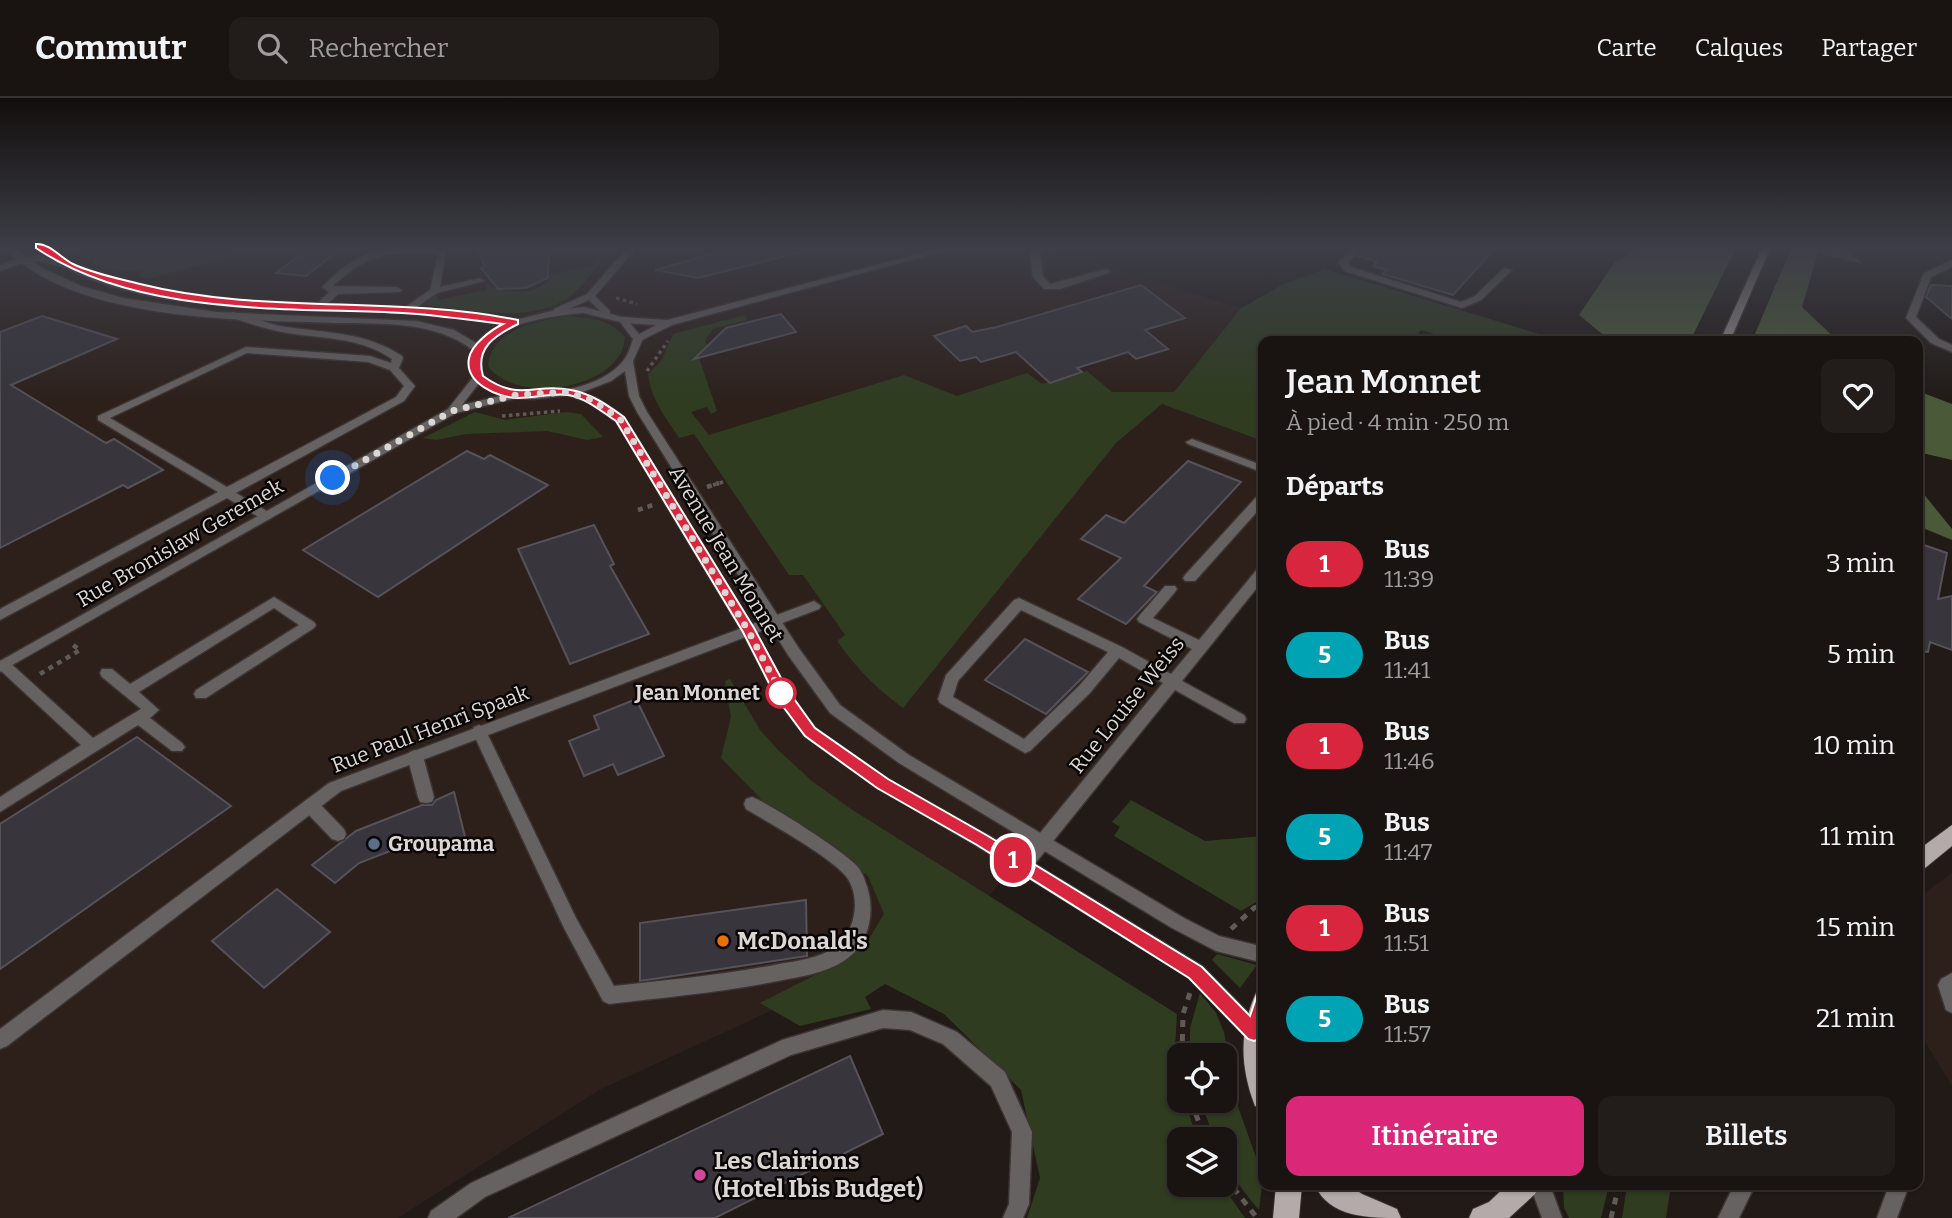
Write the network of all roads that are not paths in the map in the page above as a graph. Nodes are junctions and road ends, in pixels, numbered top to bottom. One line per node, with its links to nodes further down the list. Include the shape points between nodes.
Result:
1 (110, 298): 16 (street)
2 (192, 298): 12 (street)
3 (328, 298): 12 (street)
4 (424, 298): 13 (street)
5 (585, 298): 14 (street)
6 (592, 298): 15 (street)
7 (760, 298): 19 (street)
8 (1441, 298): 9 (street, via 1462,305)
9 (1477, 298)
10 (1744, 298): 20 (main road)
11 (1918, 298): 24 (street, via 1911,318 1934,341)
12 (319, 307): 13 (street)
13 (407, 310): 18 (street)
14 (558, 311): 15 (street); 18 (street)
15 (607, 313): 17 (street)
16 (233, 315): 22 (street, via 271,327); 23 (street, via 428,325 460,336)
17 (623, 320): 19 (street); 21 (street)
18 (514, 322): 23 (street)
19 (668, 323): 21 (street)
20 (1727, 336)
21 (638, 339): 26 (street)
22 (364, 341): 25 (street); 27 (street, via 384,346 398,358)
23 (478, 349): 28 (street, via 473,360)
24 (1952, 349)
25 (351, 358): 27 (street); 34 (street, via 246,350 102,418)
26 (629, 362): 29 (street, via 593,385); 42 (street, Avenue Jean Monnet, via 634,396 642,412)
27 (394, 368): 34 (street, via 410,386 400,400)
28 (478, 378): 30 (street); 31 (street, Rue Bronislaw Geremek)
29 (568, 392): 30 (street); 43 (street, Avenue Jean Monnet, via 592,400 620,419)
30 (516, 395): 31 (street, Rue Bronislaw Geremek)
31 (452, 411): 36 (street, Rue Bronislaw Geremek)
32 (1192, 442): 33 (street)
33 (1258, 468)
34 (228, 493): 36 (street); 41 (street)
35 (1258, 503): 38 (street)
36 (266, 516): 46 (street, Rue Bronislaw Geremek)
37 (1258, 577): 44 (street, Rue Louise Weiss)
38 (1190, 578)
39 (1170, 589): 44 (street, via 1144,618)
40 (814, 606): 42 (street, Rue Paul Henri Spaak)
41 (0, 615)
42 (774, 622): 43 (street, Rue Paul Henri Spaak); 63 (street, Avenue Jean Monnet, via 835,709 904,760)
43 (749, 632): 53 (street, Rue Paul Henri Spaak); 65 (street, Avenue Jean Monnet, via 781,693 810,732 882,783)
44 (1201, 647): 48 (street, Rue Louise Weiss)
45 (1117, 652): 45 (street, via 1019,603 951,679 945,699 1025,747); 48 (street)
46 (2, 666): 54 (street)
47 (107, 673): 49 (street)
48 (1171, 683): 52 (street); 63 (street, Rue Louise Weiss)
49 (129, 691): 50 (street, via 274,602 309,625); 51 (street, via 152,710)
50 (201, 694)
51 (139, 718): 54 (street); 55 (street)
52 (1239, 719)
53 (479, 731): 56 (street, Rue Paul Henri Spaak); 58 (street, via 609,995 798,969 839,954 859,933 864,901 852,871)
54 (92, 746): 59 (street)
55 (177, 747)
56 (415, 756): 57 (street); 60 (street, Rue Paul Henri Spaak, via 335,787)
57 (426, 797)
58 (752, 804)
59 (0, 805)
60 (311, 806): 61 (street); 71 (street, Rue Paul Henri Spaak)
61 (338, 834)
62 (1949, 841): 64 (main road)
63 (1041, 842): 65 (street, Rue Louise Weiss); 66 (street, Avenue Jean Monnet, via 1216,943)
64 (1923, 859)
65 (1023, 866): 70 (street, Avenue Jean Monnet, via 1196,972)
66 (1258, 954)
67 (1952, 981): 68 (street, via 1947,985)
68 (1952, 1004)
69 (1258, 1020): 70 (main road)
70 (1254, 1032): 72 (main road)
71 (0, 1040)
72 (1258, 1079)
73 (1289, 1190): 81 (main road)
74 (1335, 1190): 82 (main road)
75 (1521, 1190): 83 (main road, via 1498,1211)
76 (1542, 1190): 84 (street)
77 (1742, 1190): 85 (street)
78 (1897, 1190): 86 (street)
79 (438, 1218): 80 (street, via 478,1190 789,1046 883,1019 911,1021 950,1038 998,1079 1022,1132 1019,1204)
80 (1013, 1218)
81 (1286, 1218)
82 (1388, 1218)
83 (1482, 1218)
84 (1552, 1218)
85 (1728, 1218)
86 (1886, 1218)

